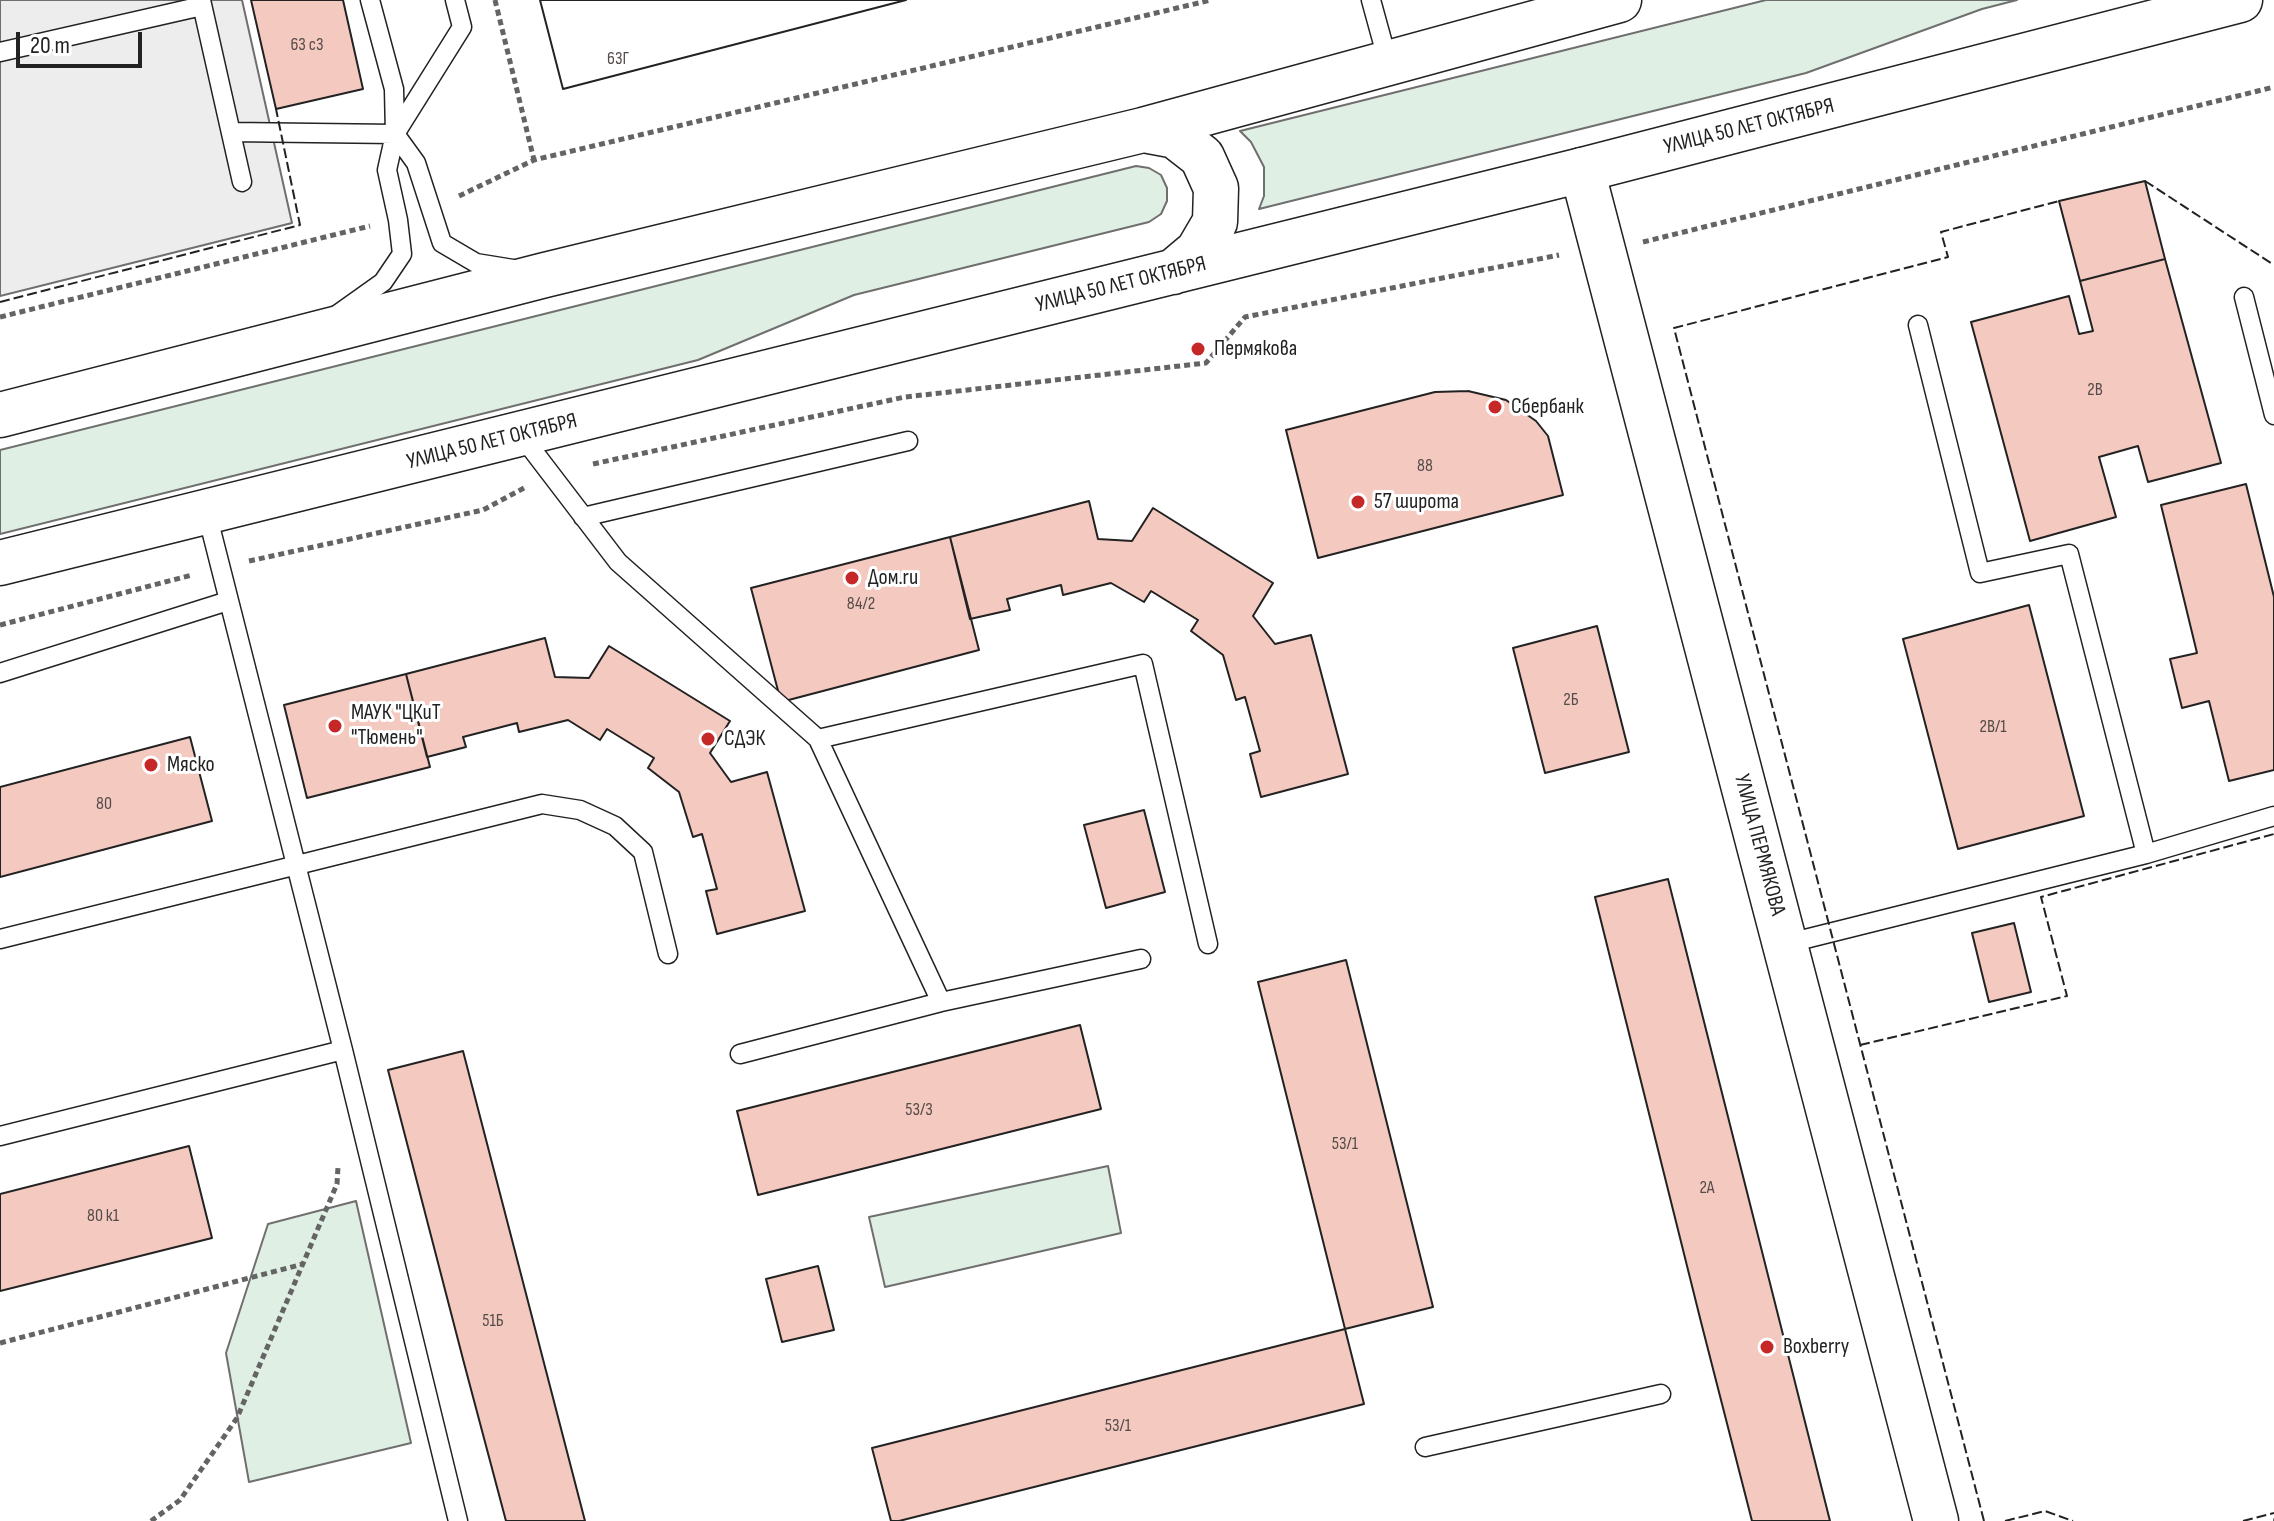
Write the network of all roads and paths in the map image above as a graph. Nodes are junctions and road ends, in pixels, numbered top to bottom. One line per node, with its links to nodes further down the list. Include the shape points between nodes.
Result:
1 (370, 0): 14 (lane, via 394,89)
2 (455, 0): 14 (lane, via 462,27)
3 (495, 0): 15 (path)
4 (1211, 0): 15 (path)
5 (1371, 0): 10 (lane)
6 (1619, 0): 10 (main road)
7 (2240, 0): 16 (main road, УЛИЦА 50 ЛЕТ ОКТЯБРЯ)
8 (202, 3): 9 (lane); 13 (lane)
9 (0, 52)
10 (1388, 62): 12 (main road)
11 (2274, 87): 20 (path)
12 (1143, 130): 21 (main road, via 1175,136 1202,157 1216,188 1215,222 1198,251); 22 (main road)
13 (231, 132): 14 (lane); 17 (lane)
14 (395, 134): 18 (lane, via 416,163); 19 (lane, via 387,170)
15 (534, 160): 18 (path)
16 (1582, 170): 20 (main road, УЛИЦА ПЕРМЯКОВА); 21 (main road, УЛИЦА 50 ЛЕТ ОКТЯБРЯ)
17 (242, 182)
18 (431, 210): 22 (lane, via 442,243 476,263)
19 (398, 220): 24 (path); 26 (lane, via 402,254 383,282)
20 (1604, 251): 31 (path, via 1543,256 1245,317 1206,363 905,397); 45 (main road, УЛИЦА ПЕРМЯКОВА)
21 (1173, 272): 29 (main road, УЛИЦА 50 ЛЕТ ОКТЯБРЯ)
22 (545, 275): 26 (main road)
23 (2244, 297): 28 (lane)
24 (0, 317)
25 (1918, 325): 41 (lane, via 1980,573 2069,554)
26 (306, 335): 27 (main road)
27 (0, 415)
28 (2274, 415)
29 (521, 435): 31 (lane); 32 (main road, УЛИЦА 50 ЛЕТ ОКТЯБРЯ)
30 (908, 441): 33 (lane)
31 (550, 473): 33 (lane); 35 (path, via 483,510)
32 (207, 514): 34 (main road, УЛИЦА 50 ЛЕТ ОКТЯБРЯ); 35 (lane)
33 (583, 517): 39 (lane, via 618,562)
34 (0, 563)
35 (220, 567): 36 (lane); 37 (path)
36 (228, 601): 38 (lane); 42 (lane)
37 (0, 625)
38 (0, 673)
39 (818, 739): 44 (lane, via 1143,664); 48 (lane)
40 (2274, 816): 41 (lane)
41 (2146, 854): 45 (lane)
42 (294, 865): 43 (lane); 46 (lane, via 542,804 580,810 615,826 643,852); 49 (lane)
43 (0, 939)
44 (1208, 944)
45 (1785, 944): 59 (main road, УЛИЦА ПЕРМЯКОВА)
46 (668, 954)
47 (1141, 959): 48 (lane)
48 (941, 1002): 50 (lane)
49 (343, 1050): 51 (lane); 58 (lane)
50 (740, 1054)
51 (0, 1136)
52 (338, 1155): 53 (path, via 337,1184)
53 (303, 1264): 54 (path); 57 (path, via 237,1418 180,1500)
54 (0, 1343)
55 (1661, 1394): 56 (lane)
56 (1425, 1447)
57 (151, 1521)
58 (458, 1521)
59 (1936, 1521)

